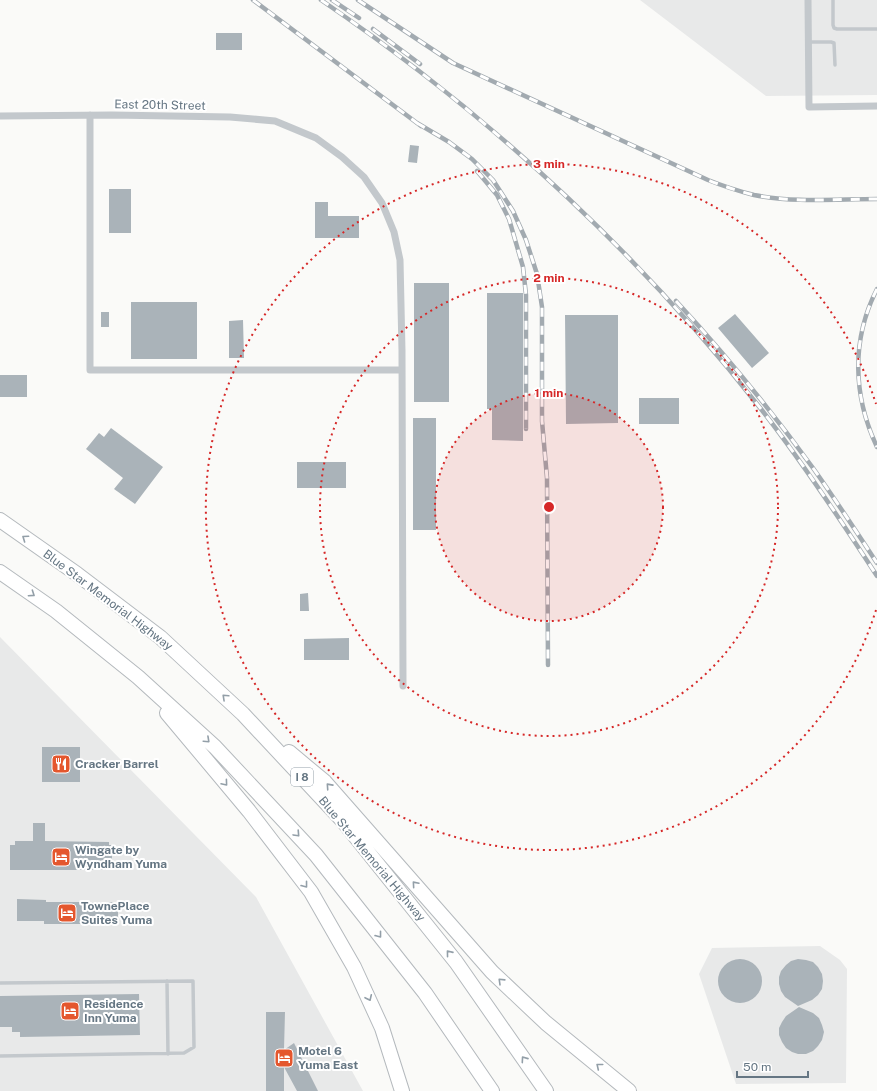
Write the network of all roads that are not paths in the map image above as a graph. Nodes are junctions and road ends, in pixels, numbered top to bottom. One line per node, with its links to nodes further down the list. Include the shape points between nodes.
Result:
1 (808, 0): 4 (street)
2 (833, 0): 3 (lane, via 834,28)
3 (877, 29)
4 (808, 42): 5 (lane, via 834,43); 6 (street, via 809,107)
5 (836, 65)
6 (877, 106)
7 (90, 115): 8 (street, East 20th Street); 9 (street, East 20th Street, via 230,117 275,121 316,138 342,157 364,176 382,203 394,232 400,260); 9 (street, via 90,370)
8 (0, 116)
9 (402, 370): 13 (street, East 20th Street)
10 (0, 520): 14 (highway, Blue Star Memorial Highway / I 8, one-way to 10, via 160,637)
11 (0, 572): 12 (highway, one-way to 12, via 56,611)
12 (138, 677): 19 (highway, one-way to 19, via 249,811 311,892 354,967 379,1021); 20 (highway, one-way to 20, via 215,747 316,855 425,993)
13 (403, 686)
14 (243, 714): 21 (highway, Blue Star Memorial Highway / I 8, one-way to 14, via 456,962 344,821); 22 (highway, one-way to 14, via 546,1023 492,972 325,782)
15 (167, 981): 16 (lane); 17 (lane); 17 (lane, via 193,981 194,1047 184,1054)
16 (0, 983)
17 (168, 1054): 18 (lane)
18 (0, 1056)
19 (402, 1091)
20 (492, 1091)
21 (546, 1091)
22 (629, 1091)

